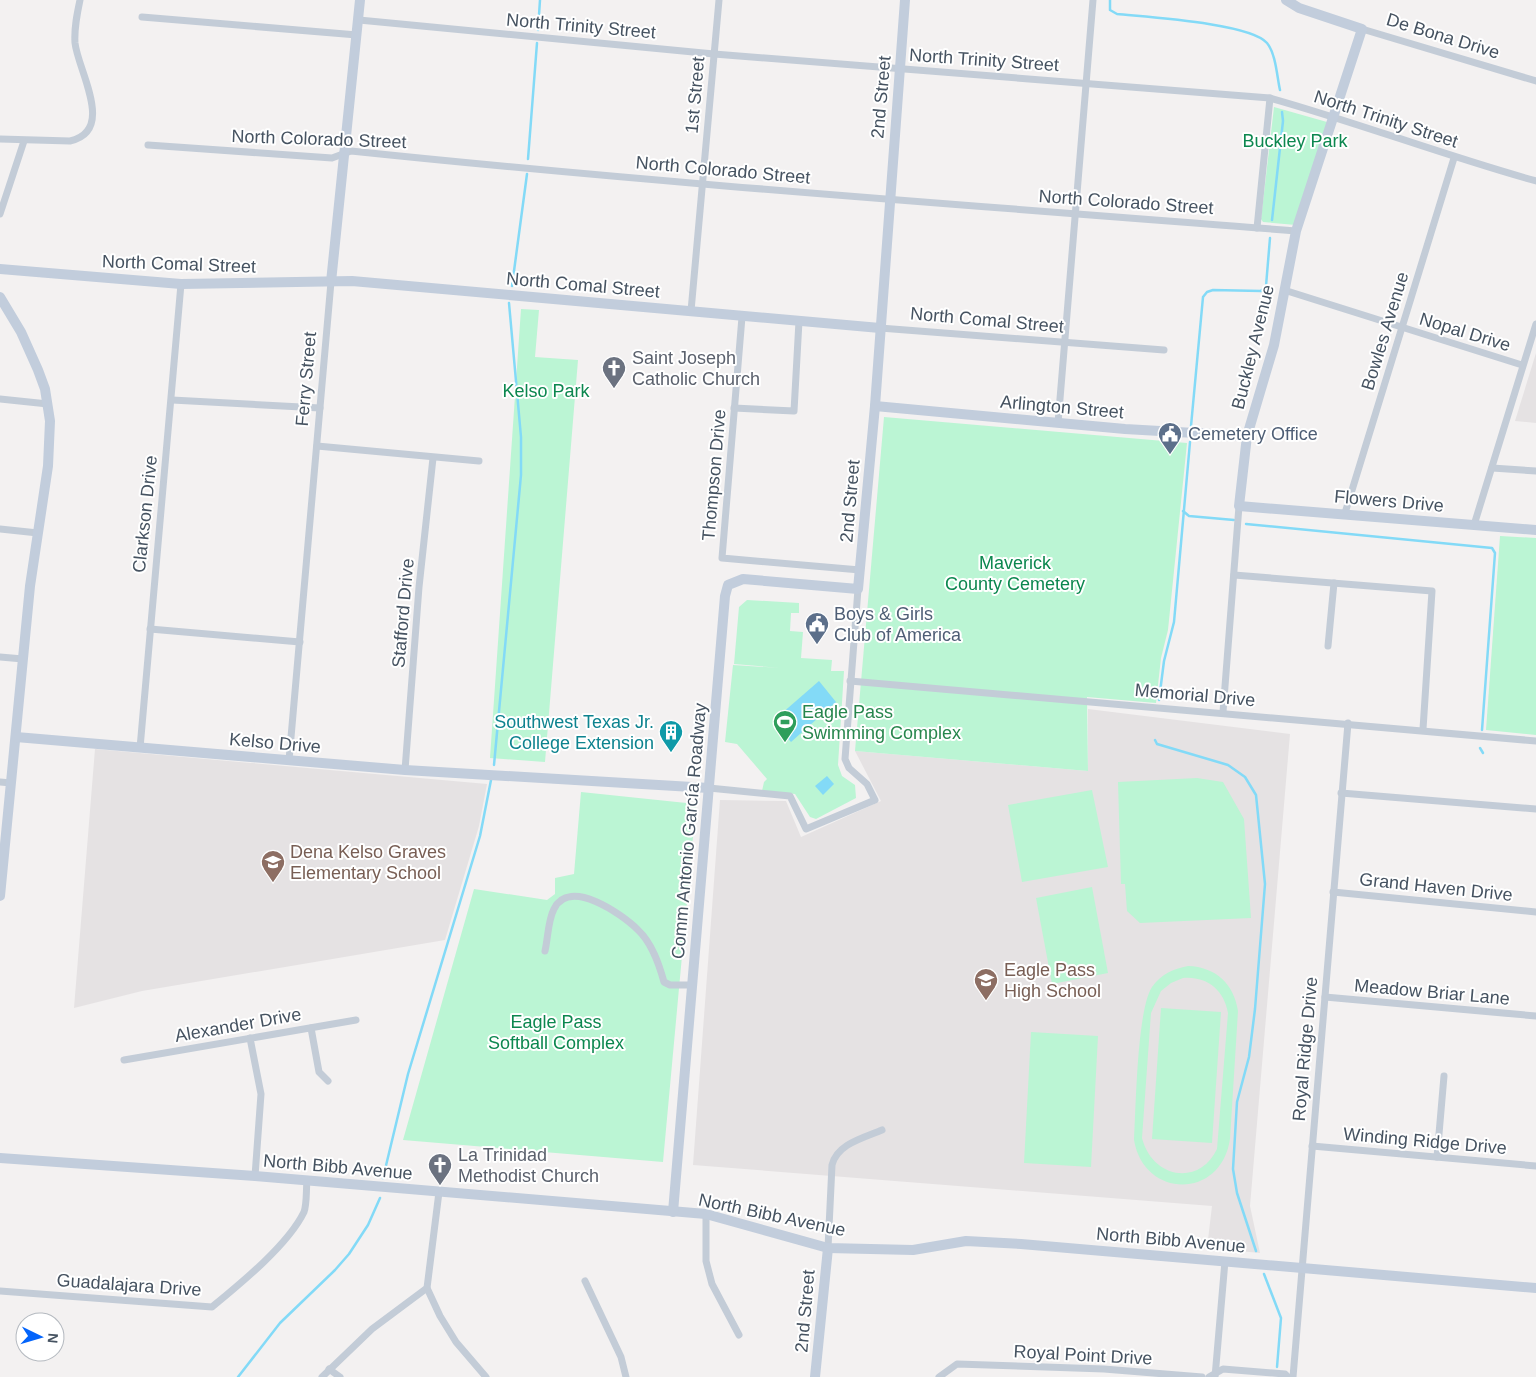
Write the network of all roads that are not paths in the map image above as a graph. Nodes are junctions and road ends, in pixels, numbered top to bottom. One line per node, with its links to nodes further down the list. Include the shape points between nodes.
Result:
1 (80, 0): 18 (street, via 75,43 93,109 90,127 84,135 70,141)
2 (360, 0): 8 (street, Ferry Street)
3 (719, 0): 11 (street, 1st Street)
4 (905, 0): 12 (street, 2nd Street)
5 (1094, 0): 14 (street)
6 (1286, 0): 9 (street, De Bona Drive, via 1299,8)
7 (142, 17): 10 (street)
8 (359, 20): 10 (street, Ferry Street); 11 (street, North Trinity Street)
9 (1362, 29): 13 (street, De Bona Drive); 16 (street, Buckley Avenue)
10 (357, 35): 20 (street, Ferry Street)
11 (714, 54): 12 (street, North Trinity Street); 23 (street, 1st Street)
12 (900, 68): 14 (street, North Trinity Street); 24 (street, 2nd Street)
13 (1536, 82)
14 (1086, 83): 15 (street, North Trinity Street); 25 (street)
15 (1270, 98): 16 (street, North Trinity Street); 27 (street)
16 (1333, 116): 21 (street, North Trinity Street); 28 (street, Buckley Avenue)
17 (0, 139): 18 (street)
18 (24, 141): 26 (street)
19 (148, 145): 20 (street, North Colorado Street, via 332,158)
20 (343, 154): 23 (street, North Colorado Street, via 351,152); 30 (street, Ferry Street)
21 (1454, 158): 22 (street, North Trinity Street); 39 (street, Bowles Avenue)
22 (1536, 181)
23 (704, 183): 24 (street, North Colorado Street); 34 (street, 1st Street)
24 (889, 201): 25 (street, North Colorado Street); 38 (street, 2nd Street)
25 (1076, 213): 27 (street, North Colorado Street); 40 (street)
26 (0, 214)
27 (1256, 228): 28 (street, North Colorado Street)
28 (1296, 231): 32 (street, Buckley Avenue)
29 (0, 268): 31 (street, North Comal Street)
30 (331, 282): 31 (street, North Comal Street); 34 (street, North Comal Street); 47 (street, Ferry Street)
31 (181, 284): 44 (street, Clarkson Drive)
32 (1284, 290): 39 (street, Nopal Drive); 50 (street, Buckley Avenue, via 1274,345)
33 (0, 297): 45 (street, via 30,353)
34 (691, 312): 35 (street, North Comal Street)
35 (742, 317): 36 (street, North Comal Street); 48 (street, Thompson Drive)
36 (799, 320): 38 (street, North Comal Street); 48 (street, via 794,411)
37 (1536, 324): 42 (street)
38 (880, 328): 40 (street, North Comal Street); 46 (street, 2nd Street)
39 (1402, 328): 42 (street, Nopal Drive); 57 (street, Bowles Avenue)
40 (1065, 343): 41 (street, North Comal Street); 49 (street)
41 (1164, 350)
42 (1522, 365): 54 (street)
43 (0, 399): 45 (street)
44 (172, 400): 47 (street); 66 (street, Clarkson Drive)
45 (48, 404): 61 (street, via 48,466)
46 (875, 406): 49 (street, Arlington Street); 62 (street, 2nd Street)
47 (320, 408): 51 (street, Ferry Street)
48 (734, 408): 62 (street, Thompson Drive, via 722,558)
49 (1058, 423): 50 (street, Arlington Street)
50 (1247, 436): 56 (street, Buckley Avenue)
51 (317, 446): 52 (street); 67 (street, Ferry Street)
52 (433, 458): 53 (street); 79 (street, Stafford Drive)
53 (479, 461)
54 (1492, 468): 55 (street); 58 (street)
55 (1536, 471)
56 (1239, 506): 57 (street, Flowers Drive); 63 (street, Buckley Avenue)
57 (1345, 513): 58 (street, Flowers Drive)
58 (1474, 525): 60 (street, Flowers Drive)
59 (0, 529): 61 (street)
60 (1536, 530)
61 (38, 533): 70 (street)
62 (860, 570): 65 (street, 2nd Street)
63 (1234, 575): 64 (street); 72 (street, Buckley Avenue)
64 (1334, 583): 68 (street); 74 (street, via 1432,591)
65 (858, 589): 71 (street, 2nd Street); 82 (street, Comm Antonio García Roadway, via 743,579 728,586)
66 (150, 629): 67 (street); 77 (street, Clarkson Drive)
67 (300, 642): 78 (street, Ferry Street)
68 (1328, 646)
69 (0, 657): 70 (street)
70 (23, 659): 75 (street)
71 (850, 681): 72 (street, Memorial Drive); 82 (street, 2nd Street, via 845,759 849,768 867,784 875,800 806,829 790,796)
72 (1223, 712): 73 (street, Memorial Drive)
73 (1348, 723): 74 (street, Memorial Drive); 83 (street, Royal Ridge Drive)
74 (1423, 729): 76 (street, Memorial Drive)
75 (16, 737): 77 (street, Kelso Drive); 81 (street)
76 (1536, 741)
77 (140, 748): 78 (street, Kelso Drive)
78 (289, 760): 79 (street, Kelso Drive)
79 (405, 770): 82 (street, Kelso Drive)
80 (0, 782): 81 (street)
81 (11, 783): 86 (street)
82 (708, 788): 89 (street, Comm Antonio García Roadway)
83 (1341, 793): 84 (street); 85 (street, Royal Ridge Drive)
84 (1536, 809)
85 (1333, 892): 87 (street, Grand Haven Drive); 90 (street, Royal Ridge Drive)
86 (0, 896)
87 (1536, 912)
88 (545, 951): 89 (street, via 554,909 571,895 588,897 638,930 655,956 664,982)
89 (692, 985): 106 (street, Comm Antonio García Roadway)
90 (1324, 997): 91 (street, Meadow Briar Lane); 99 (street, Royal Ridge Drive)
91 (1536, 1016)
92 (356, 1020): 93 (street, Alexander Drive)
93 (311, 1028): 94 (street, Alexander Drive); 97 (street, via 320,1072)
94 (250, 1038): 95 (street, Alexander Drive); 103 (street, via 260,1094)
95 (124, 1060)
96 (1444, 1076): 100 (street)
97 (328, 1081)
98 (882, 1130): 108 (street, via 835,1154)
99 (1312, 1146): 100 (street, Winding Ridge Drive); 110 (street, Royal Ridge Drive)
100 (1437, 1157): 102 (street, Winding Ridge Drive)
101 (0, 1158): 103 (street, North Bibb Avenue)
102 (1536, 1166)
103 (255, 1176): 104 (street, North Bibb Avenue)
104 (307, 1181): 105 (street, North Bibb Avenue); 114 (street, Guadalajara Drive, via 304,1211 284,1238 244,1280 212,1306)
105 (439, 1192): 106 (street, North Bibb Avenue); 112 (street)
106 (673, 1212): 107 (street, North Bibb Avenue)
107 (706, 1214): 108 (street, North Bibb Avenue); 115 (street, via 706,1261 712,1284)
108 (828, 1248): 109 (street, North Bibb Avenue, via 913,1250 966,1241); 123 (street, 2nd Street)
109 (1225, 1261): 110 (street, North Bibb Avenue); 118 (street)
110 (1302, 1267): 113 (street, North Bibb Avenue); 128 (street, Royal Ridge Drive)
111 (585, 1281): 122 (street, via 621,1357)
112 (427, 1288): 116 (street, via 372,1329); 121 (street, via 456,1342)
113 (1536, 1288)
114 (0, 1291)
115 (739, 1335)
116 (329, 1369): 119 (street); 120 (street)
117 (1104, 1369): 124 (street, Royal Point Drive, via 958,1364); 125 (street); 126 (street, Royal Point Drive)
118 (1213, 1376): 127 (street, via 1223,1369 1285,1374)
119 (322, 1377)
120 (340, 1377)
121 (486, 1377)
122 (626, 1377)
123 (815, 1377)
124 (939, 1377)
125 (1104, 1377)
126 (1202, 1377)
127 (1288, 1377)
128 (1293, 1377)

